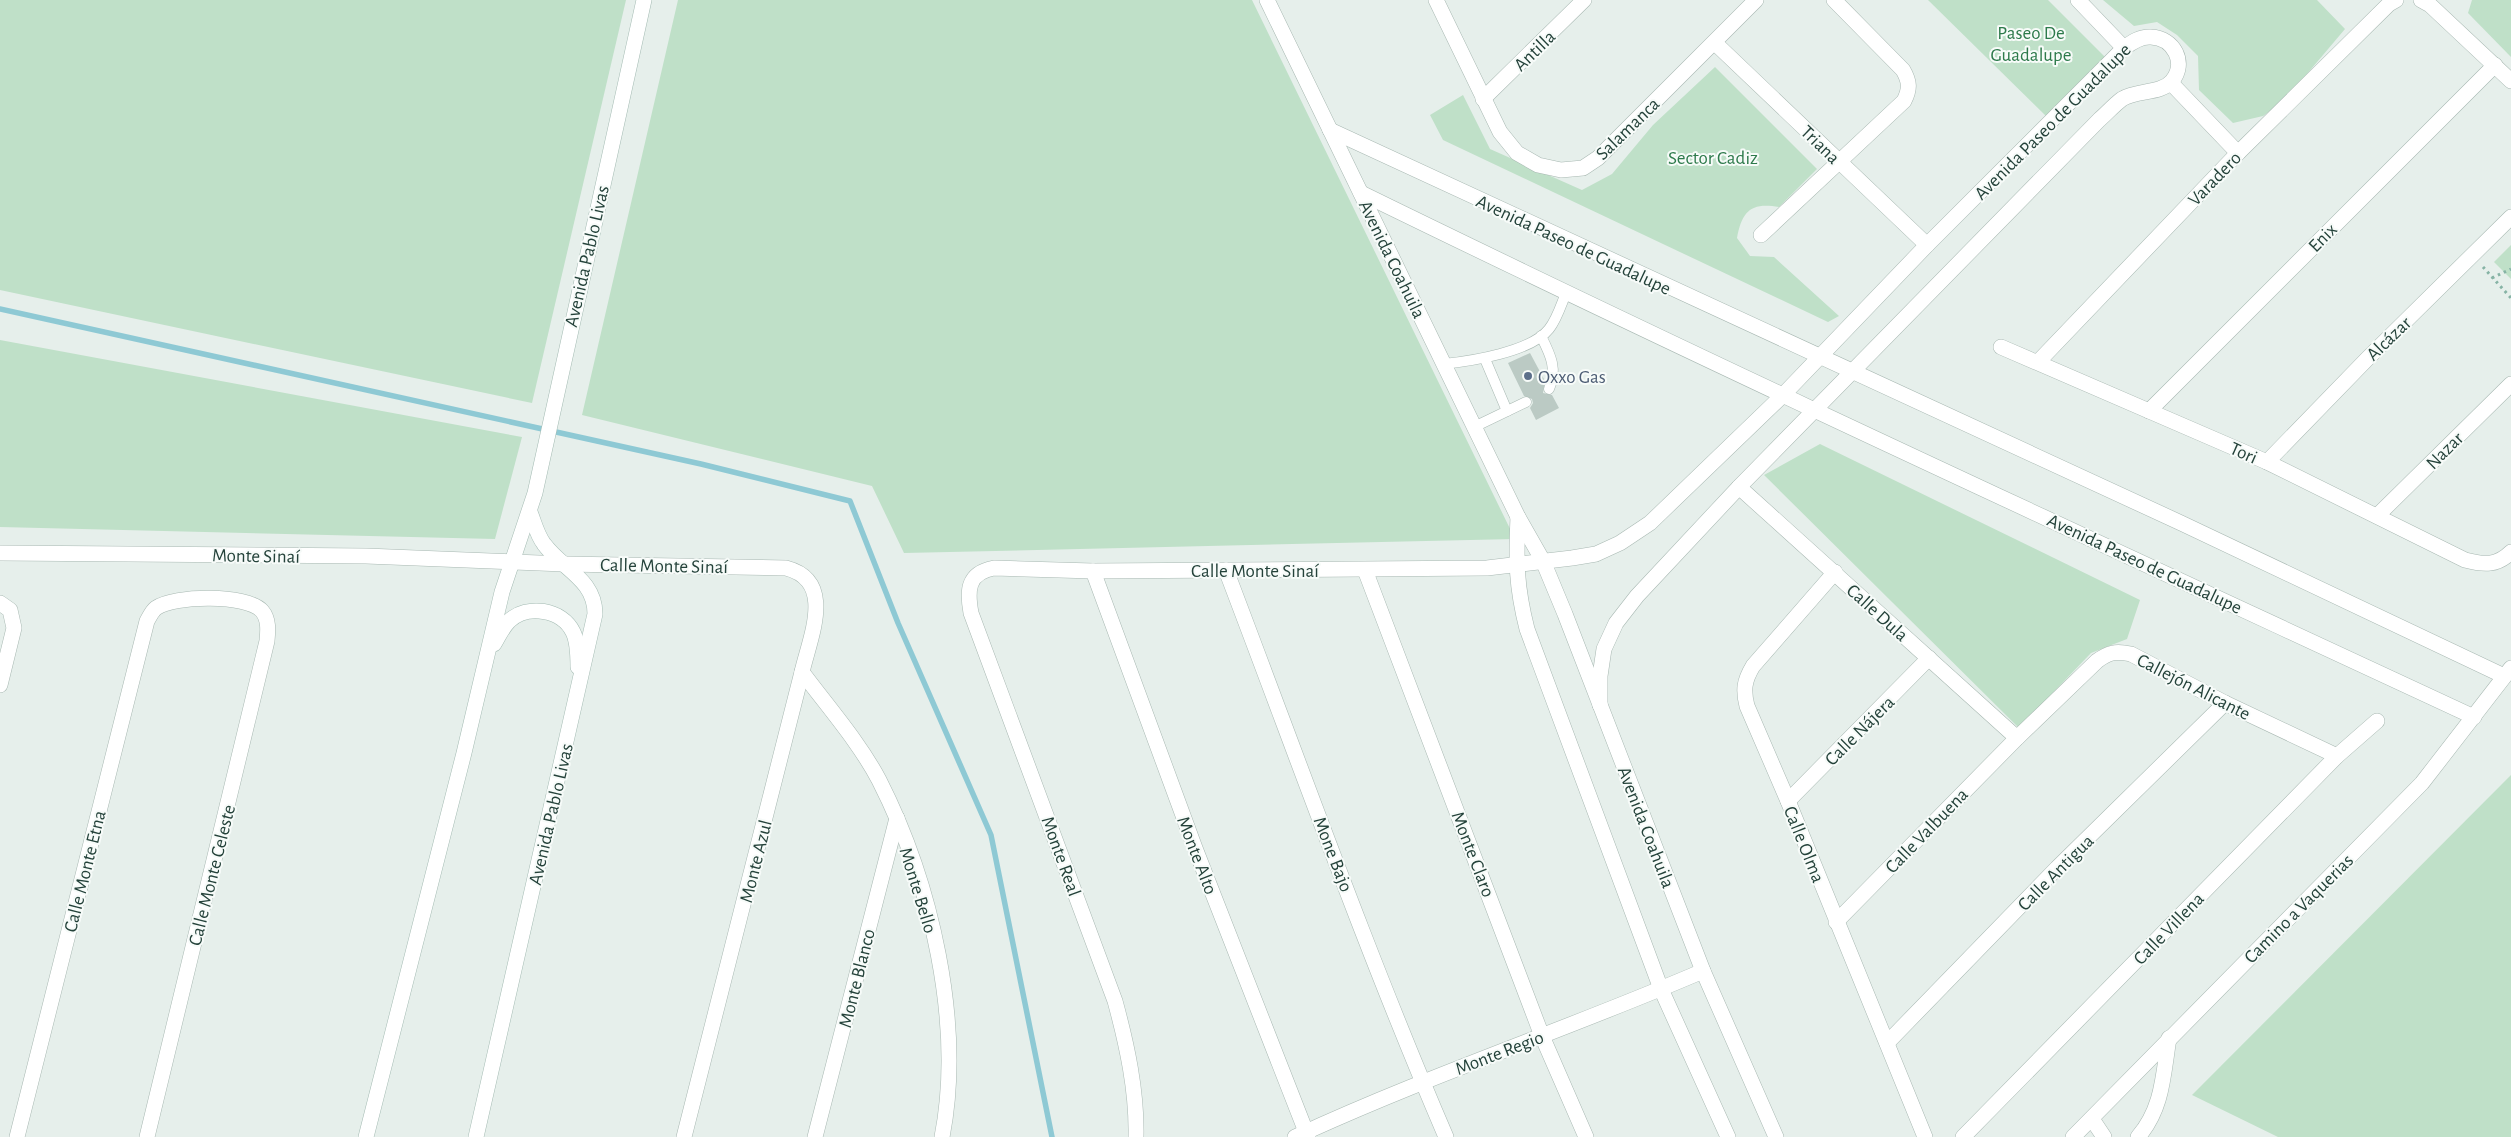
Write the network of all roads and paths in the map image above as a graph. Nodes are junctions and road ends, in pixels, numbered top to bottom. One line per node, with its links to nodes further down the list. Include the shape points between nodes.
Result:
1 (644, 0): 45 (street, Avenida Pablo Livas)
2 (1268, 0): 16 (street, Avenida Coahuila)
3 (1436, 0): 15 (street, Salamanca)
4 (1584, 0): 15 (street, Antilla)
5 (1756, 0): 10 (street, Salamanca)
6 (1834, 0): 18 (street, via 1909,80 1909,92 1904,101)
7 (2078, 0): 11 (street)
8 (2396, 0): 17 (street, Varadero)
9 (2421, 0): 12 (street)
10 (1715, 43): 15 (street, Salamanca, via 1598,158 1582,168 1561,170 1538,165 1517,153 1500,132); 18 (street, Triana)
11 (2124, 48): 14 (street, Avenida Paseo de Guadalupe, via 2135,40 2150,36 2164,40 2174,48 2179,58 2178,72); 22 (street, Avenida Paseo de Guadalupe)
12 (2495, 65): 13 (street); 41 (street, Enix)
13 (2511, 81)
14 (2171, 83): 17 (street); 34 (street, Avenida Paseo de Guadalupe, via 2123,99 2099,120)
15 (1483, 99)
16 (1330, 130): 19 (street, Avenida Coahuila); 30 (street, Avenida Paseo de Guadalupe)
17 (2238, 153): 32 (street, Varadero)
18 (1840, 162): 21 (street); 22 (street, Triana)
19 (1361, 193): 26 (street, Avenida Paseo de Guadalupe); 33 (street, Avenida Coahuila)
20 (2511, 216): 23 (street, Alcázar)
21 (1760, 235)
22 (1927, 245): 30 (street, Avenida Paseo de Guadalupe)
23 (2473, 256): 25 (path); 43 (street, Alcázar)
24 (2511, 269): 25 (path)
25 (2492, 278): 27 (path)
26 (1566, 294): 28 (lane, via 1550,328); 37 (street, Avenida Paseo de Guadalupe)
27 (2511, 298)
28 (1541, 336): 31 (lane); 36 (lane, via 1552,359 1553,380)
29 (2001, 347): 32 (street, Tori)
30 (1819, 357): 34 (street, Avenida Paseo de Guadalupe); 37 (street, Avenida Paseo de Guadalupe)
31 (1485, 359): 33 (lane); 40 (lane)
32 (2038, 362): 41 (street, Tori)
33 (1444, 364): 42 (street, Avenida Coahuila)
34 (1852, 371): 39 (street, Avenida Paseo de Guadalupe); 65 (street, Avenida Paseo de Guadalupe)
35 (2511, 384): 46 (street, Nazar)
36 (1549, 388)
37 (1784, 394): 39 (street, Avenida Paseo de Guadalupe); 51 (street, Avenida Paseo de Guadalupe, via 1650,523 1596,554)
38 (1526, 402): 40 (lane)
39 (1815, 408): 44 (street, Avenida Paseo de Guadalupe); 70 (street, Avenida Paseo de Guadalupe)
40 (1507, 411): 42 (lane)
41 (2149, 411): 43 (street, Tori)
42 (1474, 427): 47 (street, Avenida Coahuila)
43 (2267, 462): 46 (street, Tori)
44 (1739, 487): 57 (street, Calle Dula); 69 (street, Avenida Paseo de Guadalupe, via 1637,596 1616,623 1604,649)
45 (530, 512): 50 (street, Avenida Pablo Livas); 52 (street, Avenida Pablo Livas, via 541,540)
46 (2376, 516): 48 (street, Tori, via 2466,560 2483,565 2494,563)
47 (1518, 517): 51 (street, Avenida Coahuila); 53 (street, Avenida Coahuila)
48 (2511, 552)
49 (0, 553): 50 (street, Monte Sinaí)
50 (511, 560): 52 (street, Calle Monte Sinaí); 63 (street, Avenida Pablo Livas)
51 (1543, 561): 53 (street, Calle Monte Sinaí); 69 (street, Avenida Coahuila)
52 (564, 564): 59 (street, Calle Monte Sinaí, via 772,566 796,570); 67 (street, Avenida Pablo Livas, via 589,589 595,604 593,627)
53 (1516, 565): 55 (street, Calle Monte Sinaí); 78 (street, Avenida Coahuila, via 1518,595 1527,629)
54 (1226, 570): 55 (street, Calle Monte Sinaí); 56 (street, Calle Monte Sinaí); 82 (street, Mone Bajo)
55 (1365, 570): 79 (street, Monte Claro)
56 (1093, 571): 58 (street, Calle Monte Sinaí, via 994,568 978,572); 84 (street, Monte Alto)
57 (1835, 572): 62 (street, Calle Dula); 74 (street, Calle Olma, via 1753,666 1745,680 1743,693 1747,706)
58 (972, 581): 92 (street, Monte Real, via 969,592 971,613 1115,1001 1128,1055)
59 (812, 584): 64 (street, Monte Azul, via 815,615)
60 (5, 606): 66 (street, via 14,628)
61 (264, 612): 85 (street, Calle Monte Etna, via 257,606 233,600 184,599 157,607 151,613 143,632); 86 (street, Calle Monte Celeste, via 268,623 267,641)
62 (1929, 658): 72 (street, Calle Dula); 74 (street, Calle Nájera)
63 (485, 661): 67 (street, via 511,620 526,612 546,612 566,622 572,631 578,656); 87 (street, Avenida Pablo Livas)
64 (802, 672): 75 (street, Monte Bello, via 860,750); 89 (street, Monte Azul)
65 (2508, 672): 70 (street, Camino a Vaquerias)
66 (0, 685)
67 (578, 688): 88 (street, Avenida Pablo Livas)
68 (2225, 703): 72 (street, Callejón Alicante, via 2131,654 2117,651 2097,661); 73 (street, Callejón Alicante); 81 (street, Calle Antigua, via 2057,868)
69 (1600, 708): 77 (street, Avenida Coahuila)
70 (2474, 717): 80 (street, Camino a Vaquerias, via 2422,783)
71 (2377, 721): 73 (street, Calle Villena)
72 (2017, 738): 76 (street, Calle Valbuena)
73 (2336, 756): 98 (street, Calle Villena)
74 (1788, 801): 76 (street, Calle Olma)
75 (896, 818): 90 (street, Monte Blanco); 91 (street, Monte Bello, via 924,897 944,992 948,1079)
76 (1836, 922): 81 (street, Calle Olma)
77 (1703, 970): 78 (street, Monte Regio); 96 (street, Avenida Coahuila)
78 (1661, 989): 79 (street, Monte Regio); 95 (street, Avenida Coahuila)
79 (1542, 1036): 82 (street, Monte Regio); 94 (street, Monte Claro)
80 (2169, 1038): 83 (street, Camino a Vaquerias); 101 (street, via 2157,1108)
81 (1887, 1043): 97 (street, Calle Olma)
82 (1422, 1081): 84 (street, Monte Regio); 93 (street, Mone Bajo)
83 (2092, 1119): 99 (street, Camino a Vaquerias); 100 (street)
84 (1303, 1135)
85 (17, 1137)
86 (148, 1137)
87 (366, 1137)
88 (476, 1137)
89 (684, 1137)
90 (815, 1137)
91 (942, 1137)
92 (1136, 1137)
93 (1446, 1137)
94 (1586, 1137)
95 (1728, 1137)
96 (1776, 1137)
97 (1925, 1137)
98 (1963, 1137)
99 (2074, 1137)
100 (2104, 1137)
101 (2138, 1137)

